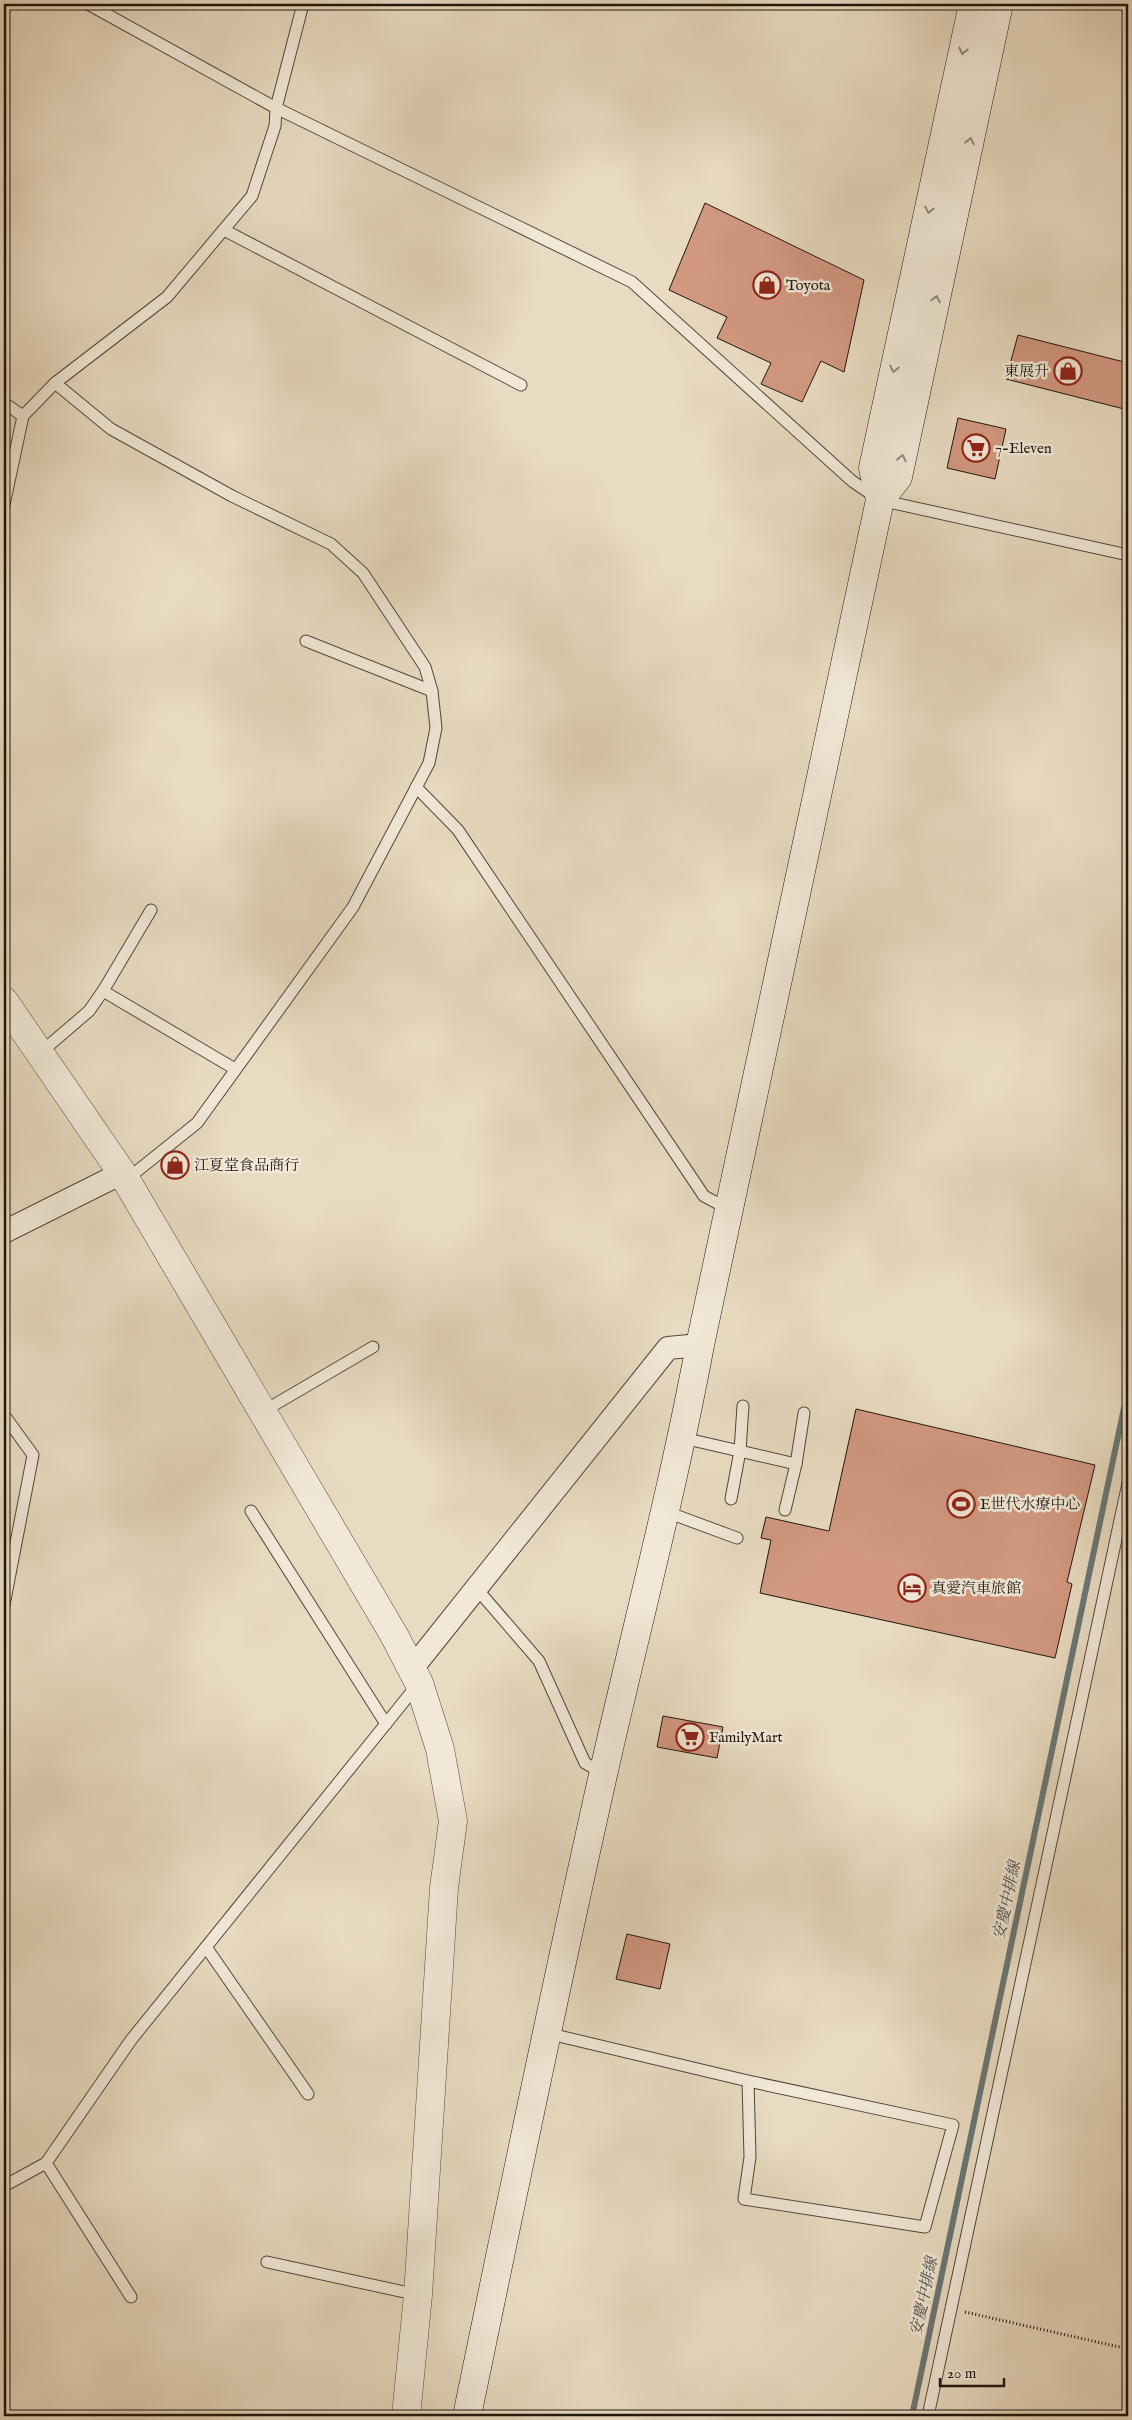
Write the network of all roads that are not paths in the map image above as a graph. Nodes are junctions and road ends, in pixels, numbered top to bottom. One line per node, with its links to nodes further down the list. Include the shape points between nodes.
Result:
1 (88, 4): 5 (lane)
2 (304, 4): 5 (lane)
3 (973, 4): 11 (main road, one-way to 11, via 873,468)
4 (999, 4): 11 (main road, one-way to 4, via 898,477)
5 (276, 108): 6 (lane, via 275,126 252,196); 11 (lane, via 632,282 852,481)
6 (224, 230): 7 (lane, via 168,297); 8 (lane)
7 (55, 383): 10 (lane); 15 (lane, via 111,429 232,496 331,544 363,573 425,667)
8 (521, 385)
9 (4, 403): 10 (lane)
10 (23, 416): 12 (lane)
11 (880, 500): 13 (lane); 23 (main road)
12 (4, 505)
13 (1128, 555)
14 (306, 641): 15 (lane)
15 (432, 691): 16 (lane, via 436,728 429,763)
16 (416, 787): 21 (lane, via 353,907); 23 (lane, via 458,830 704,1196)
17 (151, 910): 18 (lane)
18 (103, 991): 20 (lane, via 89,1011); 21 (lane)
19 (4, 1001): 20 (main road)
20 (40, 1053): 22 (main road)
21 (235, 1069): 22 (lane, via 197,1123)
22 (124, 1176): 24 (street); 28 (main road)
23 (730, 1210): 25 (main road)
24 (4, 1232)
25 (700, 1345): 31 (main road); 40 (street, via 668,1348)
26 (373, 1347): 28 (lane)
27 (743, 1406): 32 (lane)
28 (262, 1412): 42 (main road, via 394,1635)
29 (804, 1413): 33 (lane)
30 (4, 1415): 41 (lane, via 33,1455)
31 (683, 1438): 32 (lane); 38 (main road)
32 (740, 1451): 33 (lane); 35 (lane)
33 (796, 1464): 36 (lane)
34 (1128, 1483): 56 (lane)
35 (732, 1499)
36 (785, 1510)
37 (251, 1511): 43 (lane)
38 (664, 1511): 39 (lane); 44 (main road)
39 (737, 1538)
40 (477, 1589): 42 (street); 44 (lane, via 538,1662 585,1763)
41 (4, 1605)
42 (415, 1677): 43 (lane); 52 (main road, via 440,1749 453,1821 444,1888)
43 (386, 1724): 45 (lane)
44 (603, 1773): 46 (main road)
45 (206, 1947): 48 (lane); 49 (lane, via 131,2040)
46 (546, 2033): 47 (lane); 55 (main road)
47 (748, 2081): 47 (lane, via 953,2125 925,2227 744,2199 750,2157)
48 (308, 2094)
49 (46, 2163): 50 (lane); 53 (lane)
50 (4, 2186)
51 (267, 2262): 52 (lane)
52 (418, 2295): 54 (main road)
53 (131, 2297)
54 (406, 2416)
55 (467, 2416)
56 (928, 2416)

